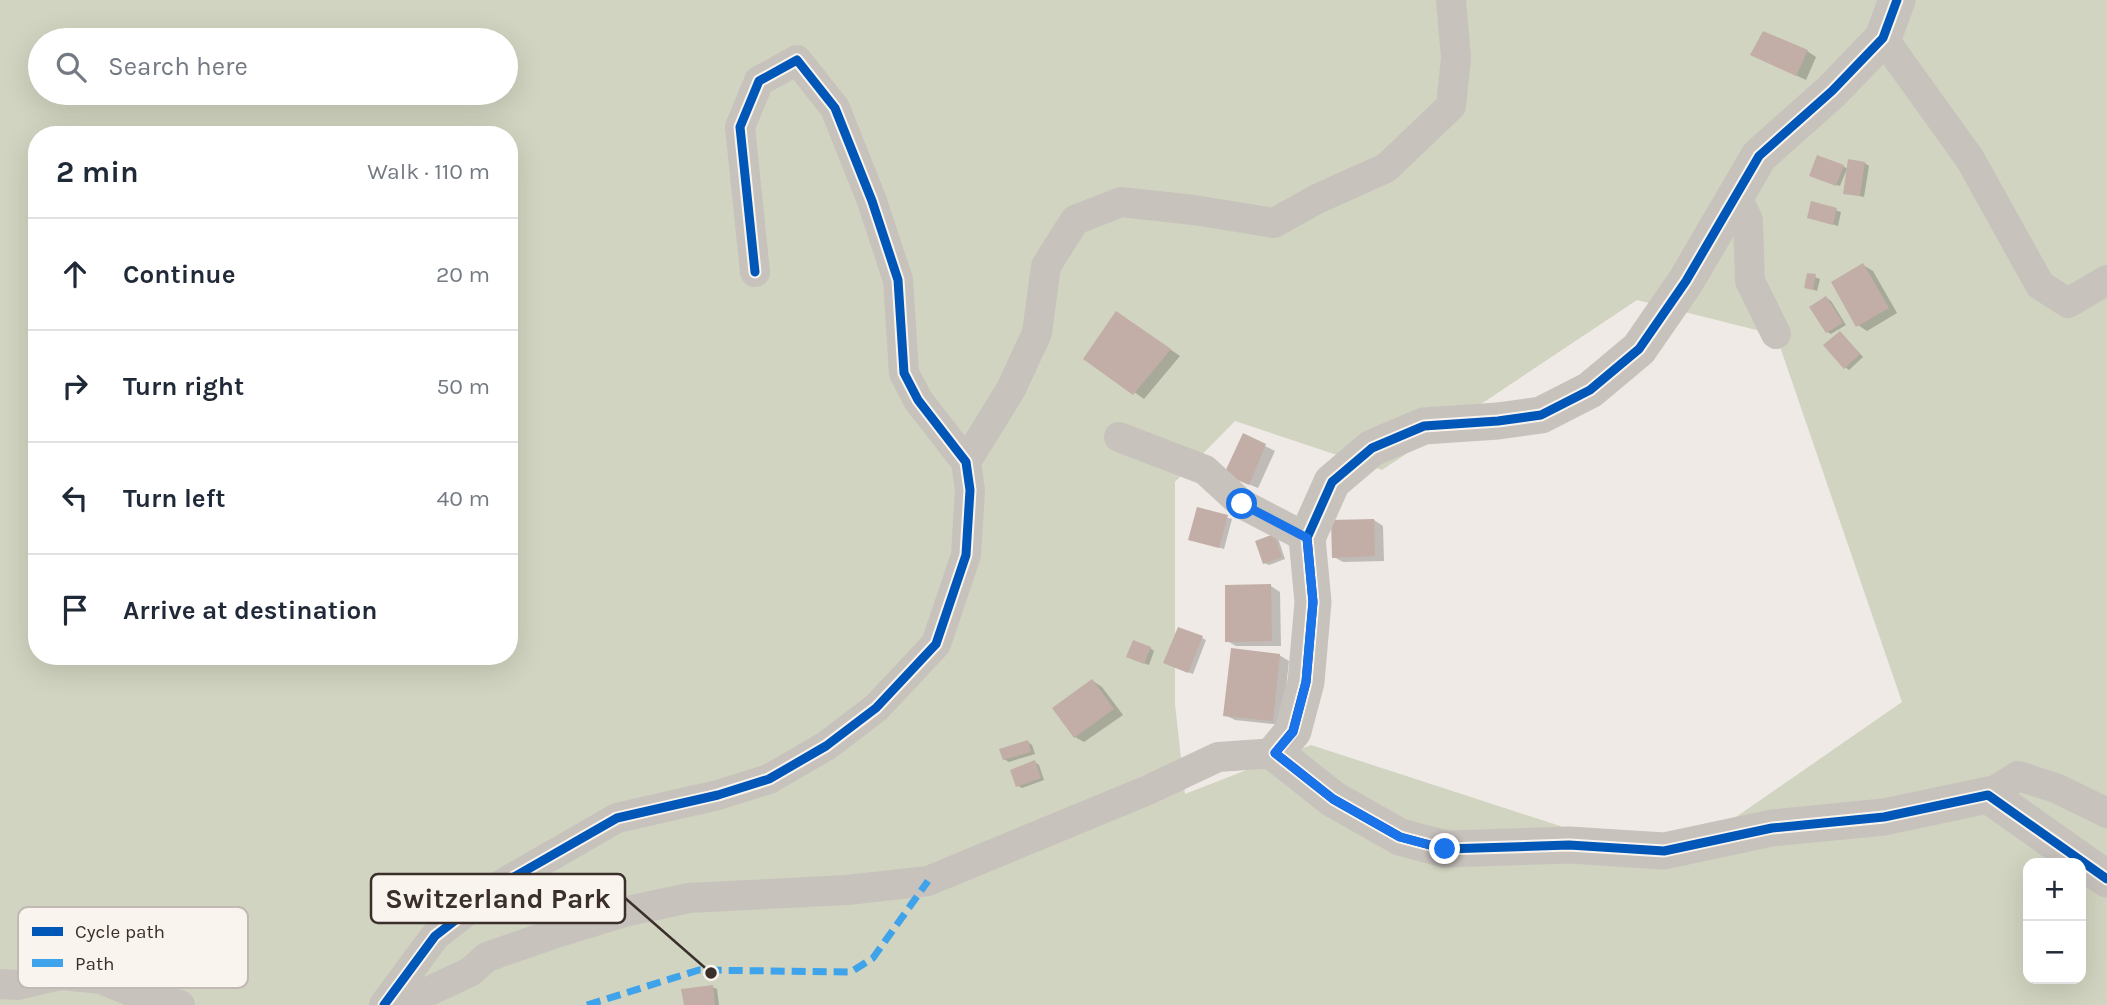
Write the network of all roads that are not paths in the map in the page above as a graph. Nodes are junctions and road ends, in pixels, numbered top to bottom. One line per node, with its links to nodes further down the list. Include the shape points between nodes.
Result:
1 (1451, 0): 9 (street, via 1456,58 1451,106 1386,168 1275,223 1121,202 1076,220 1046,266 1037,333 1011,389)
2 (1897, 0): 3 (street)
3 (1883, 38): 4 (street, via 1759,156); 6 (street, via 1969,159 2040,285 2068,303)
4 (1735, 194): 7 (street, via 1748,220 1750,281); 10 (street, via 1686,281 1639,349 1590,390 1541,415 1424,426 1372,448 1332,482)
5 (755, 272): 9 (street, via 740,127 759,81 797,60 835,108 872,201 898,280 904,373 918,400)
6 (2107, 281)
7 (1776, 334)
8 (1119, 437): 10 (street, via 1205,470 1242,504)
9 (966, 463): 19 (street, via 970,490 966,555 936,644 876,708 769,779 617,818 502,884 435,936)
10 (1307, 538): 11 (street, via 1313,602 1306,682 1293,732)
11 (1275, 753): 12 (street, via 1333,799 1400,837 1445,849 1569,845 1664,851 1772,828 1884,817); 20 (street, via 1218,757 928,881 689,898 628,911 487,957 470,972)
12 (1988, 795): 13 (street, via 2018,776 2056,788); 14 (street)
13 (2107, 813)
14 (2107, 879)
15 (0, 984): 16 (street)
16 (18, 985)
17 (123, 988): 18 (street)
18 (180, 1005)
19 (384, 1005)
20 (399, 1005)

